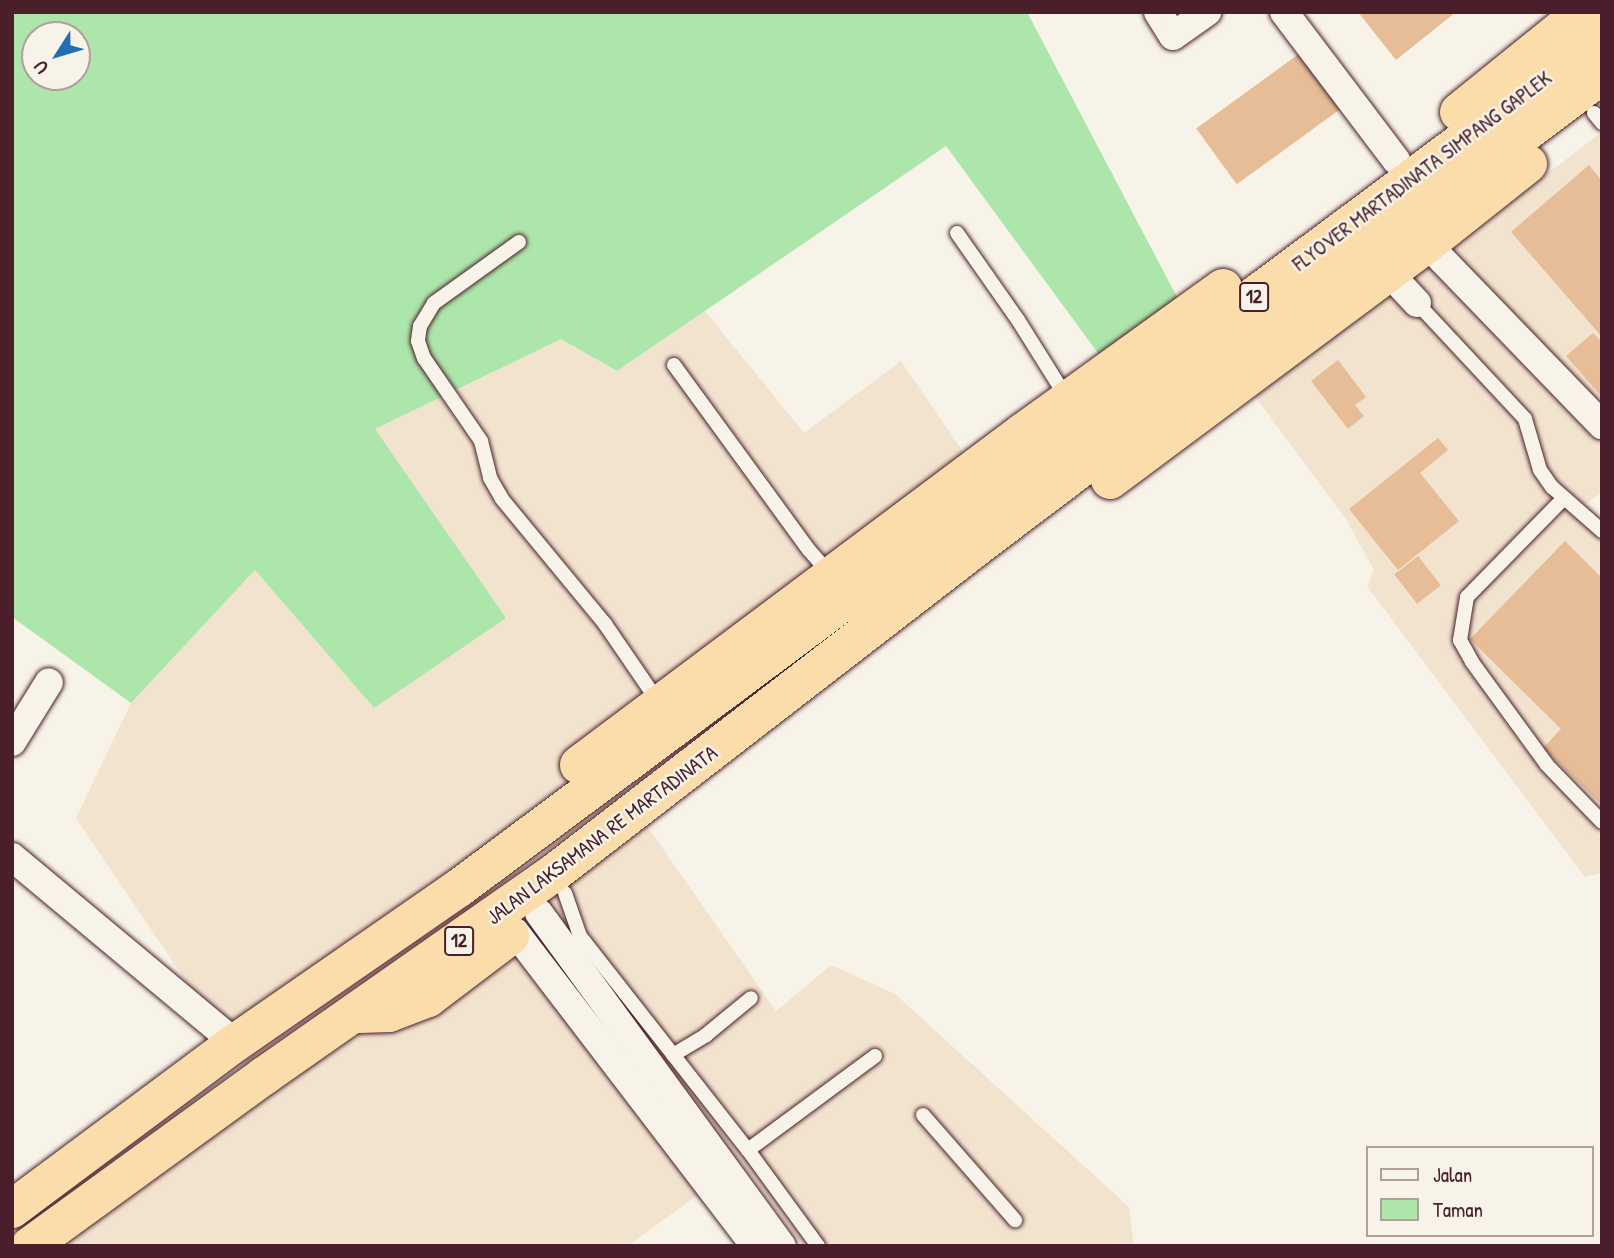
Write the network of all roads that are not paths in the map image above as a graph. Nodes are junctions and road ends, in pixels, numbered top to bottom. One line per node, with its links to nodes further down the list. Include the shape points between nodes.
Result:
1 (1158, 12): 2 (street, via 1173,36)
2 (1206, 12)
3 (1284, 12): 7 (street)
4 (1585, 19): 7 (highway); 18 (highway, FLYOVER MARTADINATA SIMPANG GAPLEK / 12)
5 (1602, 75): 20 (highway, FLYOVER MARTADINATA SIMPANG GAPLEK / 12)
6 (1599, 114): 10 (highway)
7 (1396, 160): 14 (highway)
8 (957, 233): 14 (lane)
9 (519, 242): 22 (lane, via 434,303 420,326 418,341 424,358 481,441 490,478 502,499 605,624)
10 (1427, 244): 11 (highway); 15 (street)
11 (1388, 273): 12 (street); 27 (highway, via 978,577)
12 (1417, 303): 16 (lane, via 1525,419 1540,470)
13 (674, 365): 19 (lane)
14 (1068, 400): 19 (highway)
15 (1602, 425)
16 (1563, 499): 17 (lane); 24 (lane, via 1467,597 1460,640 1548,765)
17 (1602, 531)
18 (906, 555): 26 (highway, JALAN LAKSAMANA RE MARTADINATA / 12)
19 (832, 576): 22 (highway)
20 (928, 586): 29 (highway, JALAN LAKSAMANA RE MARTADINATA / 12, via 554,873)
21 (49, 682): 23 (street)
22 (659, 703): 26 (highway, via 566,775)
23 (12, 742)
24 (1602, 822)
25 (12, 857): 30 (street)
26 (492, 863): 30 (highway, JALAN LAKSAMANA RE MARTADINATA / 12)
27 (540, 913): 29 (highway, via 418,1003 389,1013); 31 (lane, via 580,936); 38 (street); 39 (street)
28 (751, 998): 31 (lane)
29 (352, 1015): 37 (highway, JALAN LAKSAMANA RE MARTADINATA / 12)
30 (235, 1043): 35 (highway, JALAN LAKSAMANA RE MARTADINATA / 12)
31 (673, 1055): 34 (lane)
32 (875, 1056): 34 (lane)
33 (923, 1115): 36 (lane)
34 (748, 1150): 40 (lane)
35 (22, 1203): 37 (highway)
36 (1015, 1220)
37 (42, 1237)
38 (755, 1246)
39 (782, 1246)
40 (818, 1246)

